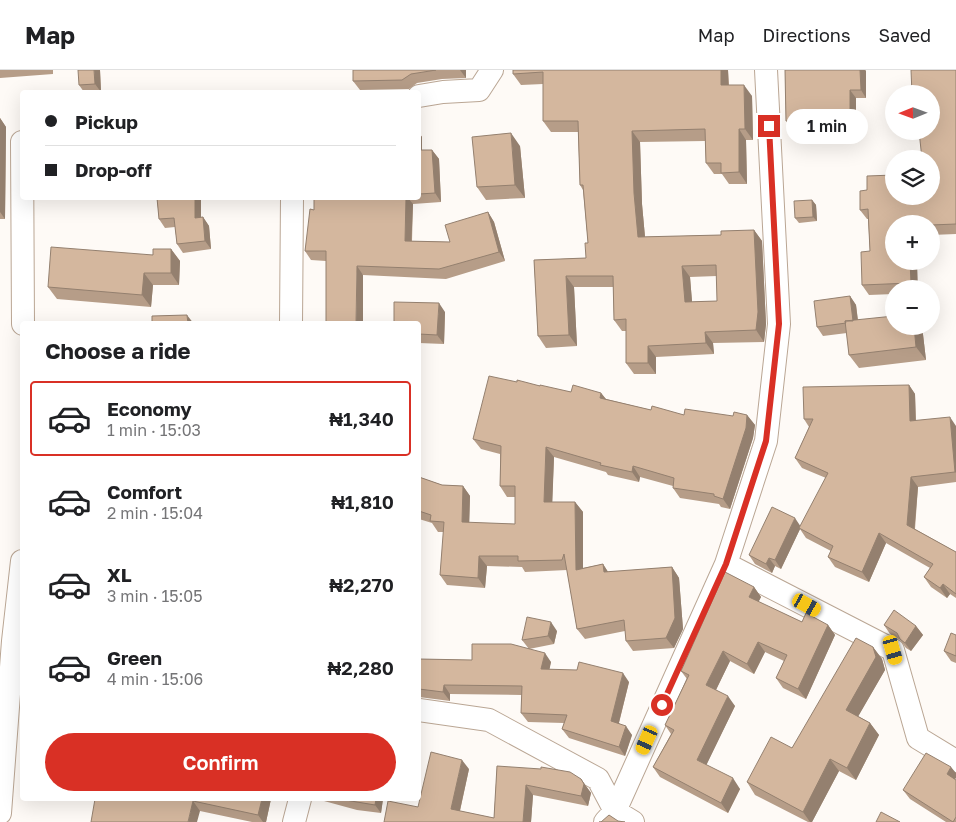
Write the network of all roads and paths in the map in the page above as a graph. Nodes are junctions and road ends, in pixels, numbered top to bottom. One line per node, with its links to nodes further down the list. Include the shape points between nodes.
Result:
1 (492, 70): 3 (street, via 479,90)
2 (766, 70): 8 (street, via 779,324 766,441)
3 (421, 96)
4 (22, 200): 6 (street)
5 (292, 200): 7 (street)
6 (23, 321)
7 (292, 321)
8 (726, 564): 12 (street, via 893,650 918,738); 15 (street)
9 (20, 577): 10 (street)
10 (12, 641): 14 (street)
11 (421, 710): 15 (street, via 489,720 598,779)
12 (956, 761)
13 (299, 801): 16 (street)
14 (0, 813)
15 (618, 818)
16 (294, 822)

